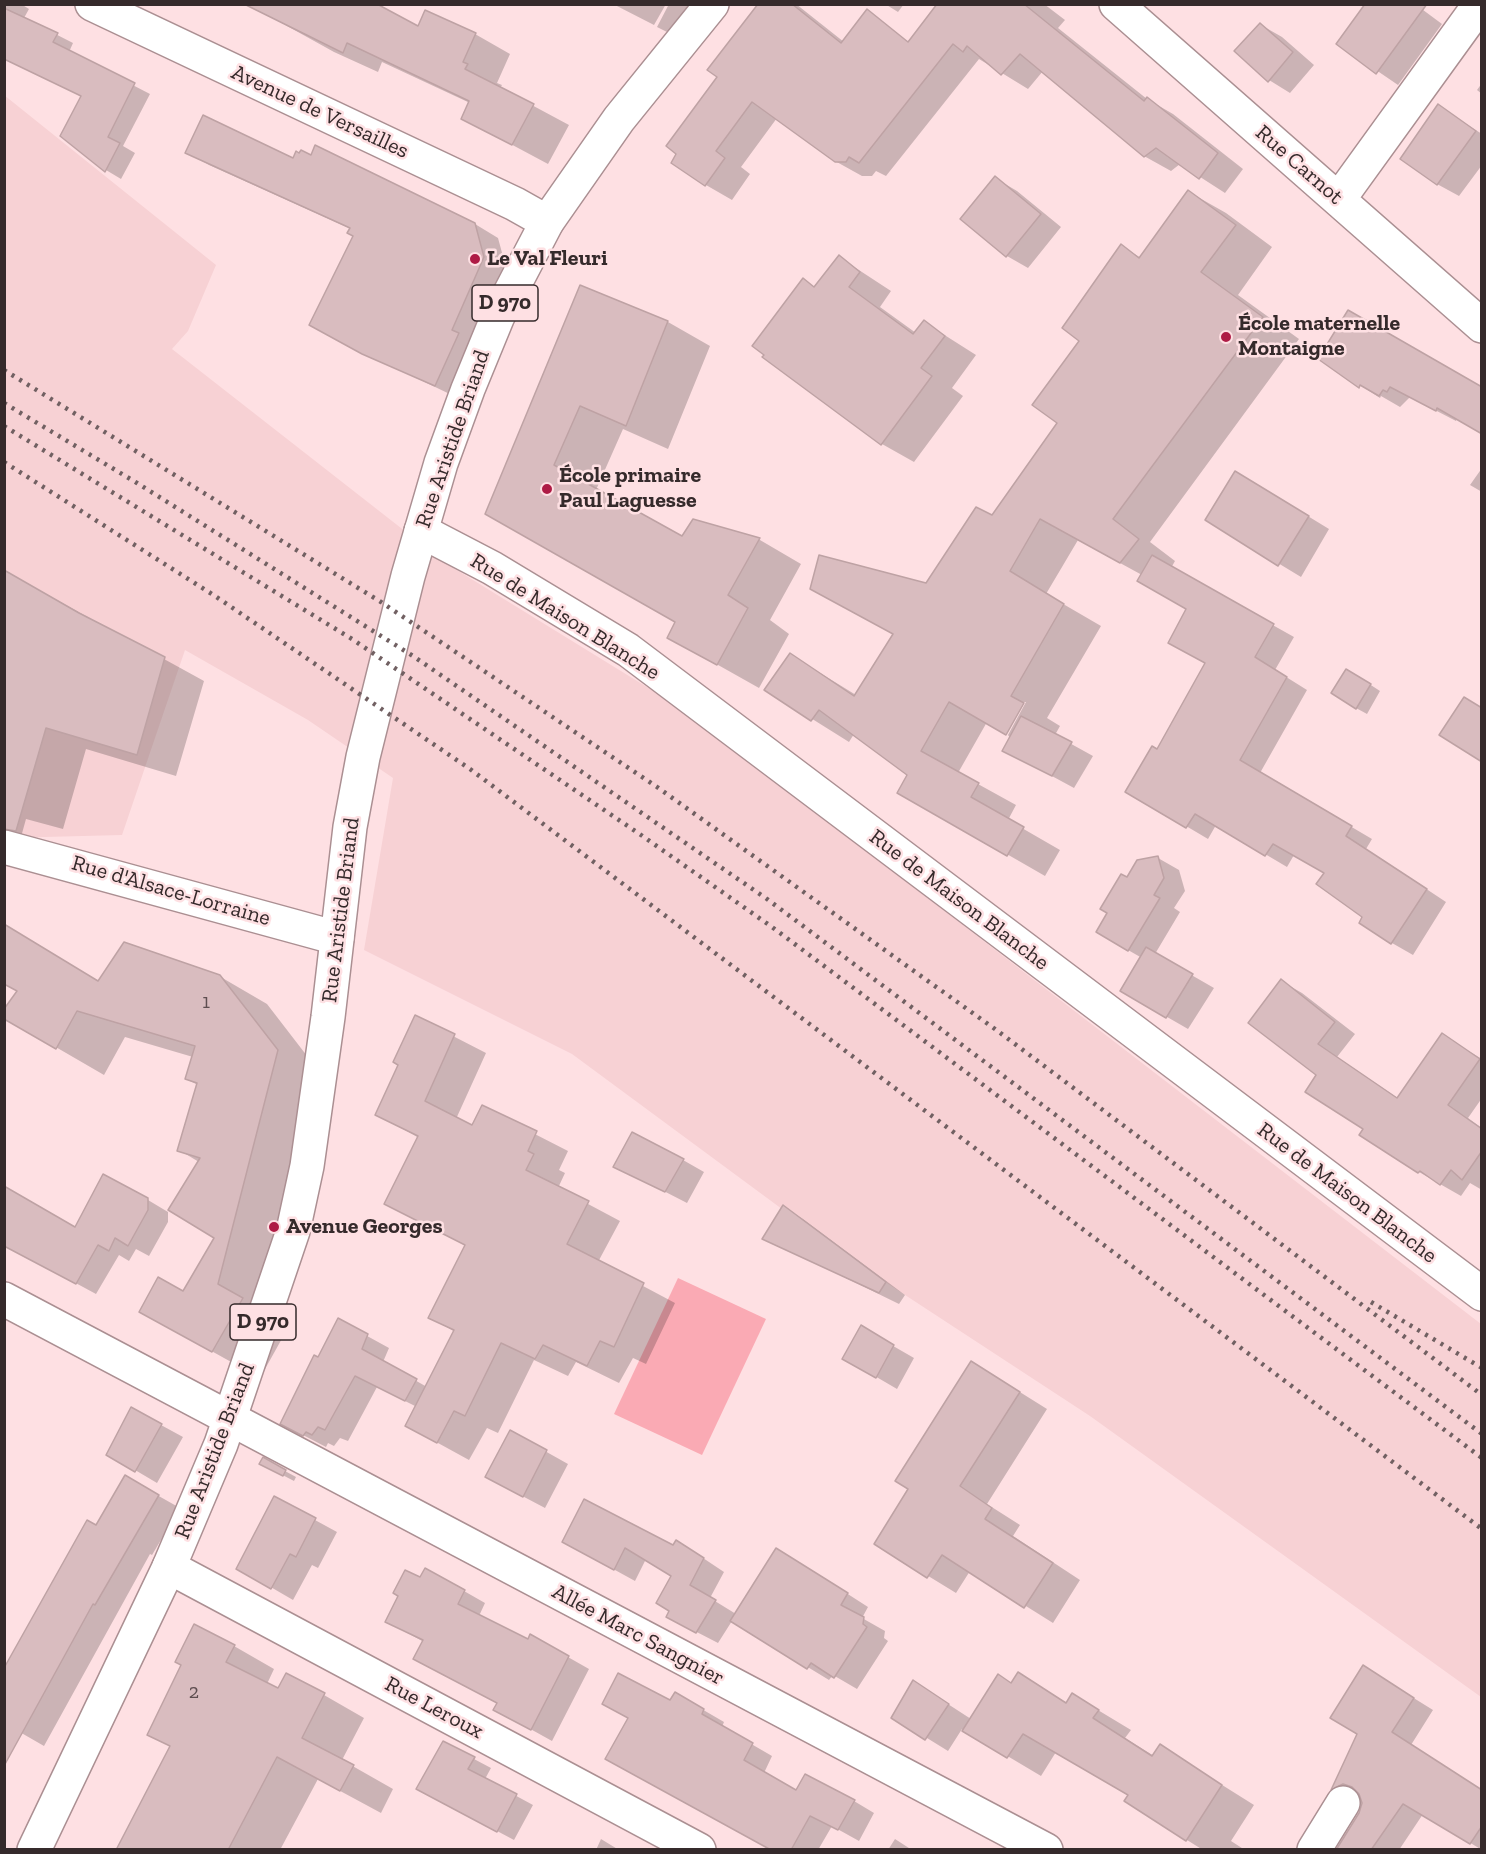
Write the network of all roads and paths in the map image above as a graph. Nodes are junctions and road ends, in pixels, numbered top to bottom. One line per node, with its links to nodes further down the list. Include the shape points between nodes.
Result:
1 (92, 4): 6 (street, Avenue de Versailles)
2 (712, 4): 6 (street, Rue Aristide Briand / D 970, via 619,119)
3 (1116, 4): 5 (street, Rue Carnot)
4 (1480, 4): 5 (street)
5 (1339, 199): 7 (street, Rue Carnot)
6 (548, 222): 8 (street, Rue Aristide Briand / D 970, via 498,316 472,379)
7 (1482, 326)
8 (421, 531): 10 (street, Rue Aristide Briand / D 970, via 363,757); 11 (street, Rue de Maison Blanche, via 492,568 628,650)
9 (4, 847): 10 (street, Rue d'Alsace-Lorraine)
10 (337, 938): 13 (street, Rue Aristide Briand / D 970, via 307,1166 293,1231)
11 (1477, 1281)
12 (4, 1299): 13 (street)
13 (231, 1420): 14 (street, Rue Aristide Briand / D 970); 18 (street, Allée Marc Sangnier)
14 (169, 1567): 16 (street, Rue Aristide Briand / D 970); 17 (street, Rue Leroux)
15 (1343, 1803): 19 (street)
16 (34, 1850)
17 (699, 1850)
18 (1046, 1850)
19 (1314, 1850)

